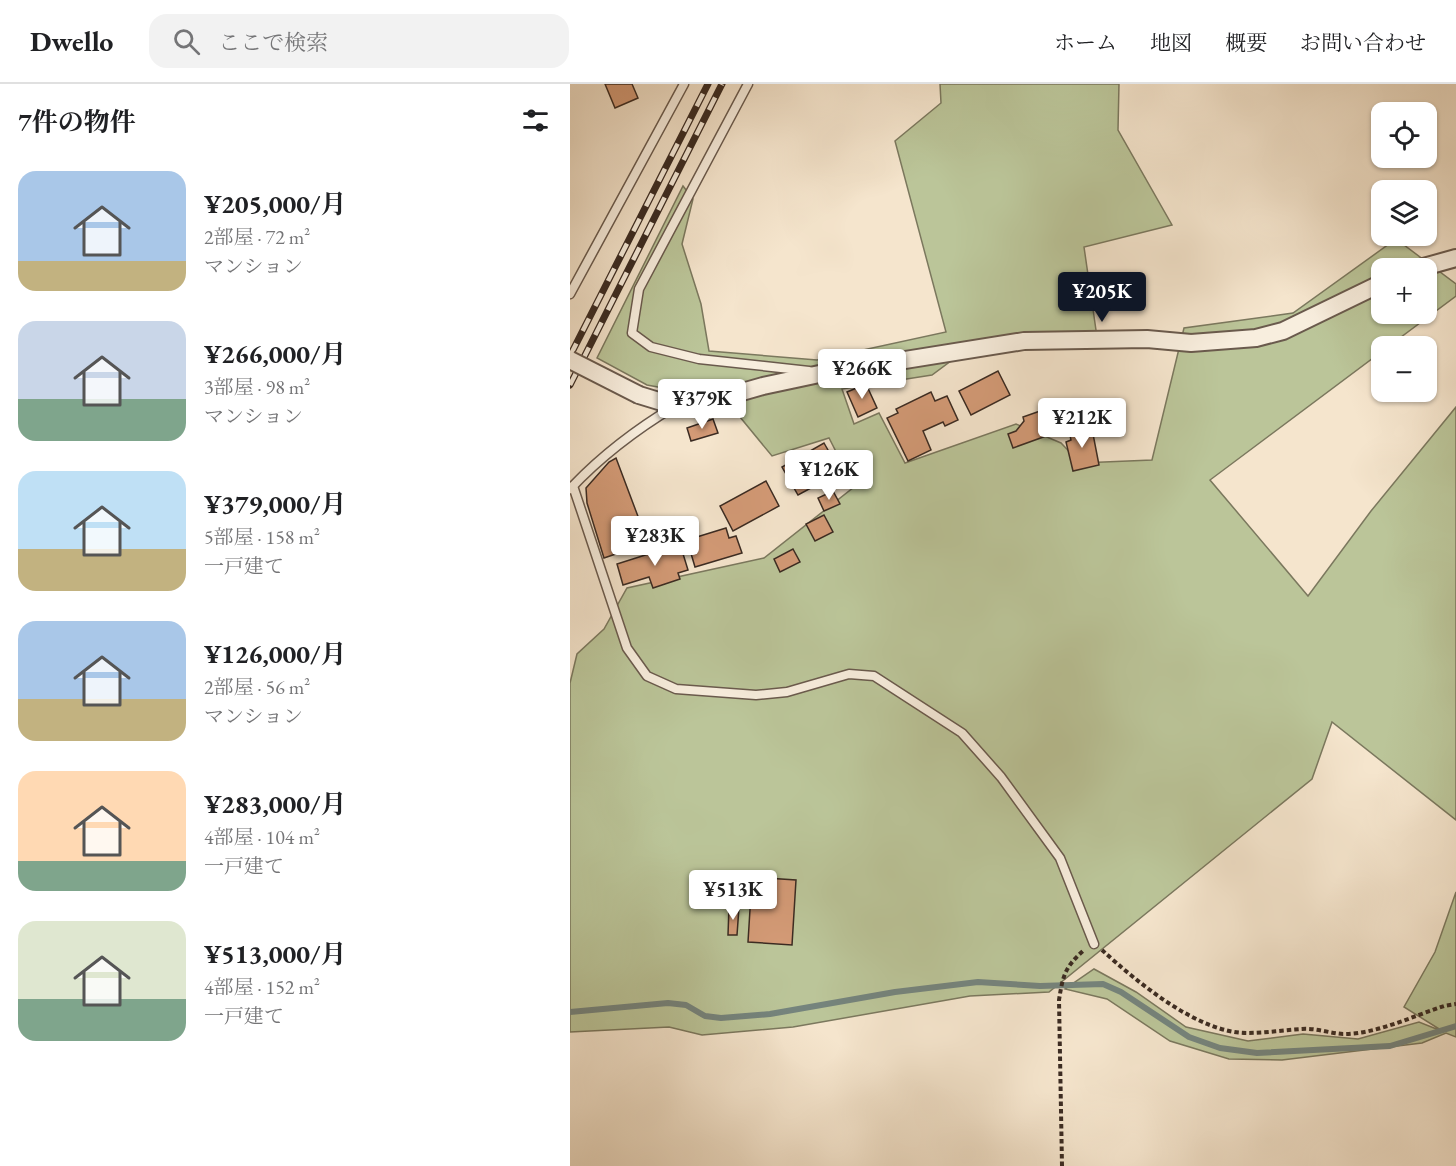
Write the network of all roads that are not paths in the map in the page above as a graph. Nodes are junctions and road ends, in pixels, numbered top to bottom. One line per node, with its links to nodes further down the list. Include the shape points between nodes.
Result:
1 (684, 84): 6 (lane)
2 (748, 84): 8 (lane, via 639,289 632,333 651,347 699,359)
3 (1456, 258): 4 (street)
4 (1437, 263)
5 (1371, 288): 8 (street, via 1282,332 1256,338 1191,343 1147,339 1024,341)
6 (570, 294)
7 (570, 360): 9 (street, bridge, via 639,395)
8 (824, 373): 9 (street, via 700,404)
9 (675, 406): 10 (lane, via 640,426)
10 (572, 487): 11 (lane, via 627,648 647,676 676,689 756,695 787,692 849,674 874,676 962,733 1002,777 1060,858)
11 (1094, 944)

